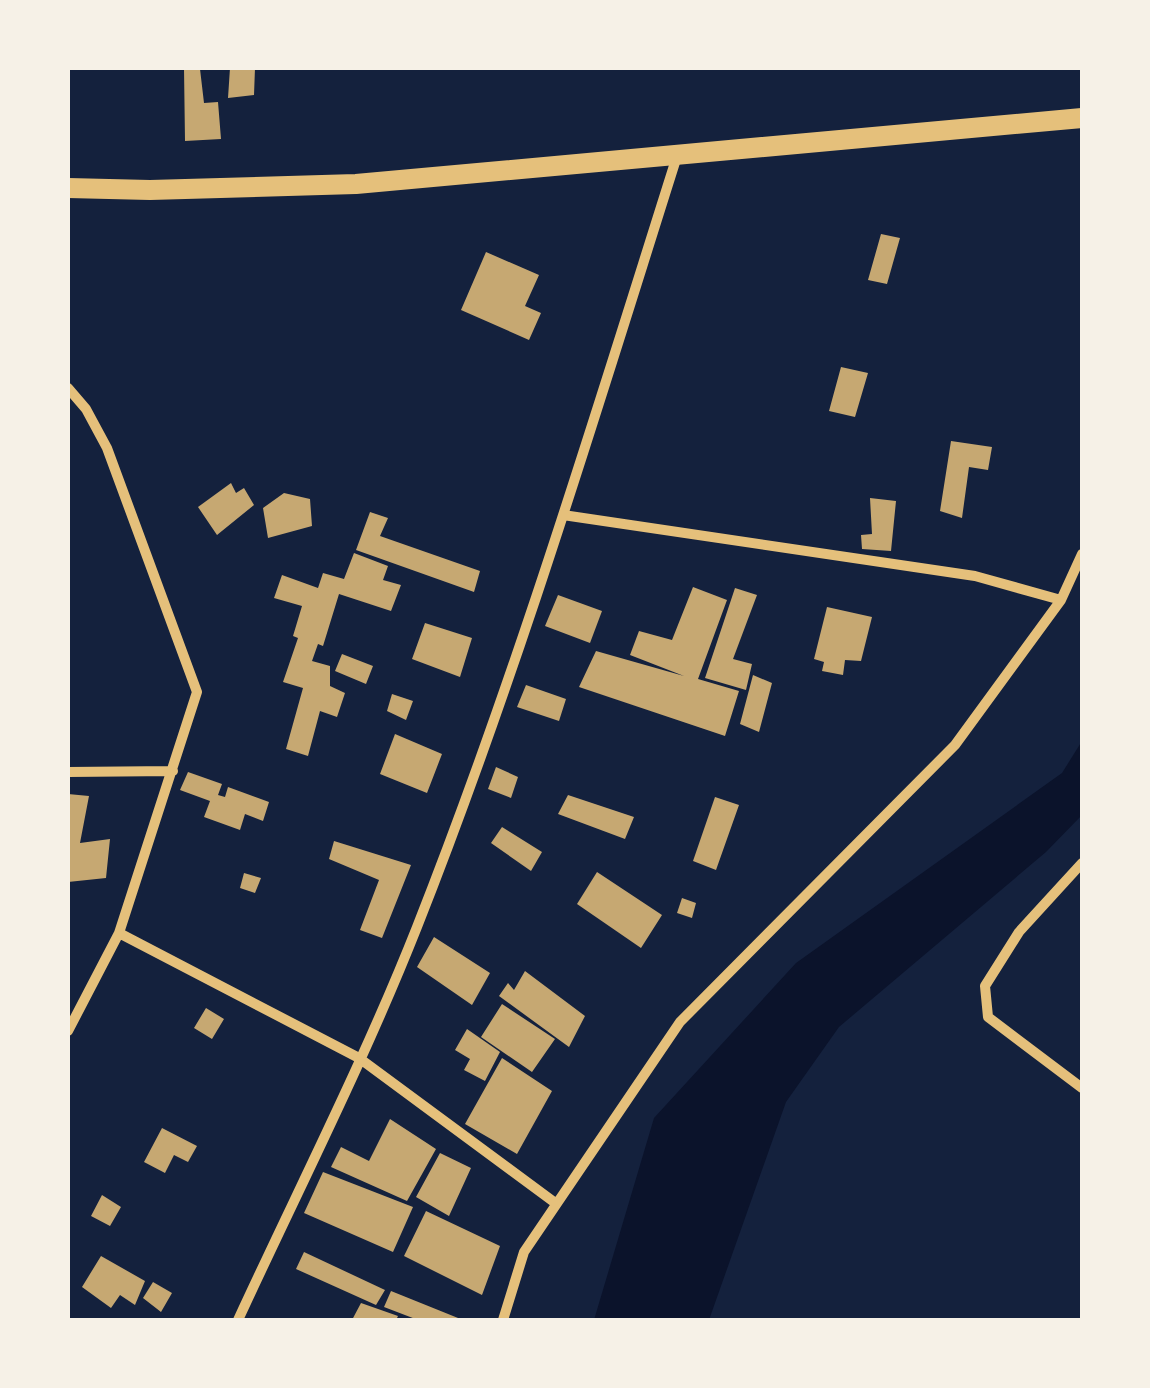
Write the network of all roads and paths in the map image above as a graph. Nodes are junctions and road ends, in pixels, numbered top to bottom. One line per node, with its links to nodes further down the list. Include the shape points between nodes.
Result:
1 (1082, 118): 2 (main road)
2 (678, 152): 3 (main road, via 356,184); 5 (street)
3 (68, 188)
4 (68, 388): 8 (street, via 107,448 197,692)
5 (563, 515): 7 (street, via 975,576); 13 (street, via 463,808)
6 (1082, 554): 7 (street)
7 (1061, 600): 15 (street, via 955,745 680,1022)
8 (172, 771): 9 (street); 11 (street)
9 (68, 772)
10 (1082, 863): 14 (street, via 1019,932 985,986 988,1017)
11 (119, 933): 12 (street); 13 (street)
12 (68, 1031)
13 (359, 1058): 15 (street); 16 (street)
14 (1082, 1088)
15 (554, 1202): 17 (street, via 524,1252)
16 (238, 1320)
17 (503, 1320)

